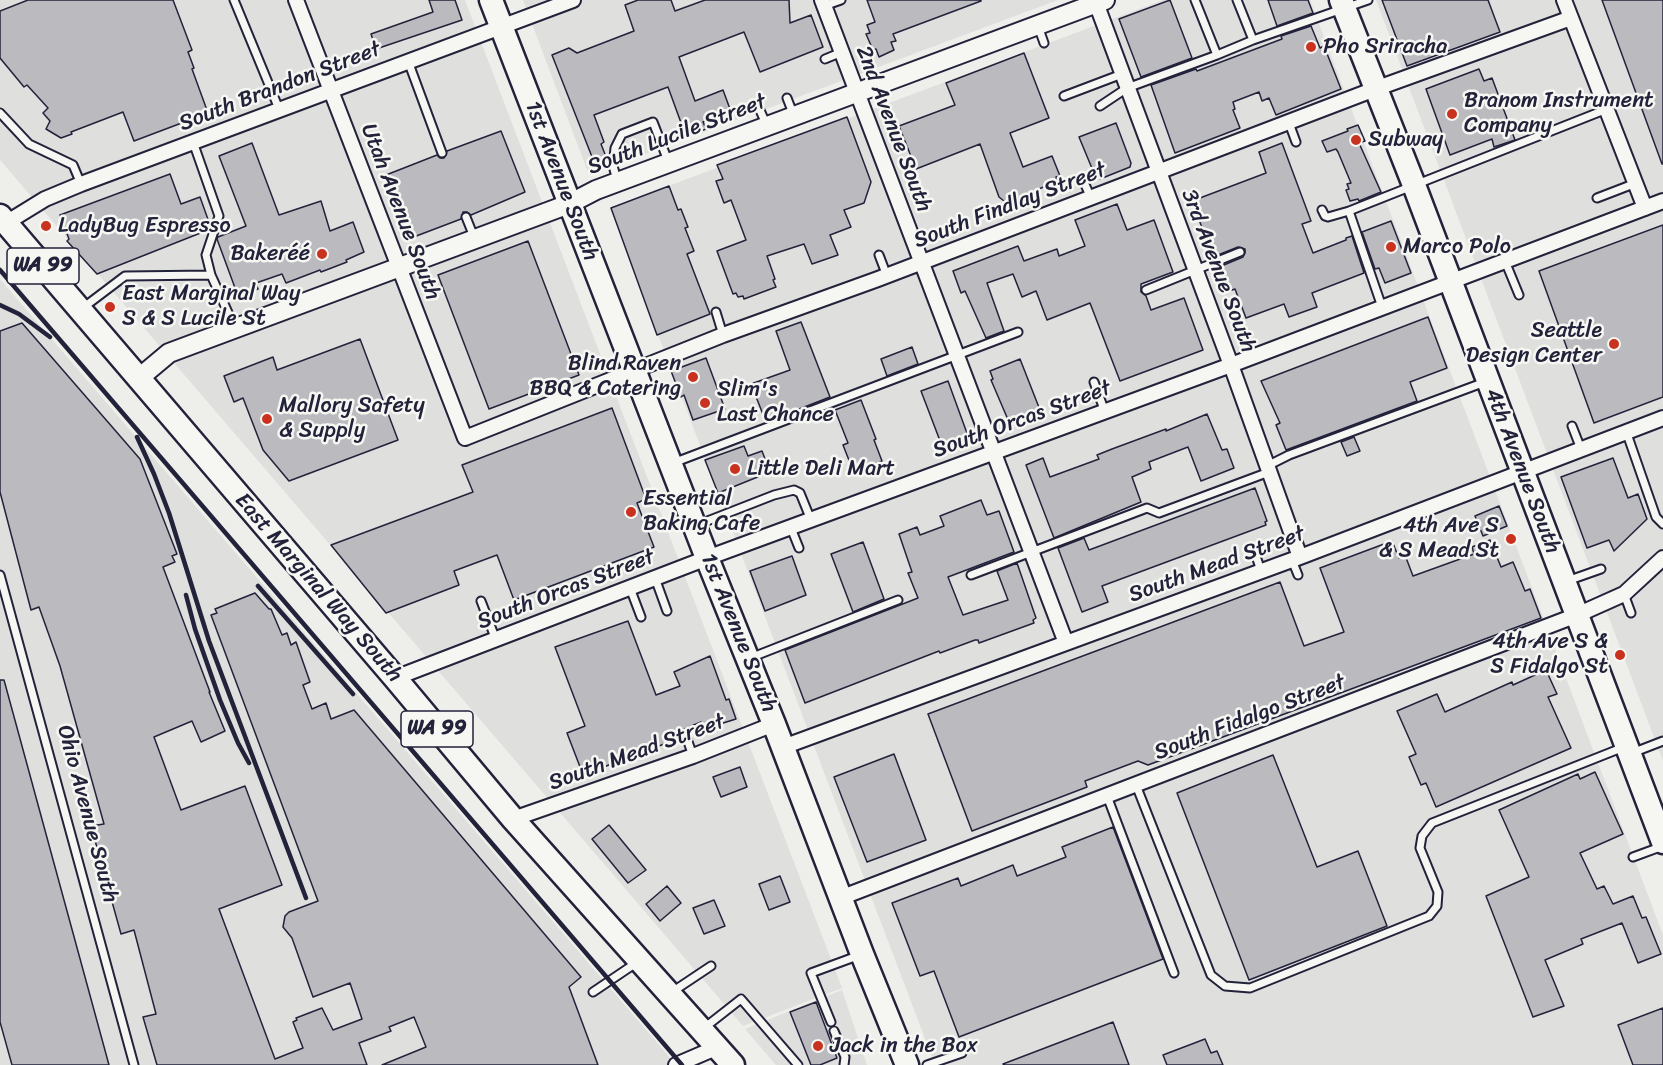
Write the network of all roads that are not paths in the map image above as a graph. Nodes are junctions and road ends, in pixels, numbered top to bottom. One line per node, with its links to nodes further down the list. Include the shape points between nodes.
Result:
1 (234, 0): 31 (lane)
2 (296, 0): 25 (street, Utah Avenue South)
3 (491, 0): 15 (main road, 1st Avenue South)
4 (573, 0): 15 (street, South Brandon Street)
5 (841, 0): 11 (lane)
6 (1195, 0): 19 (lane)
7 (1237, 0): 16 (lane)
8 (1368, 0): 12 (lane)
9 (1564, 0): 13 (street)
10 (1098, 1): 14 (street, South Lucile Street); 22 (street, 3rd Avenue South)
11 (823, 3): 18 (street, 2nd Avenue South)
12 (1343, 4): 16 (lane); 24 (main road, 4th Avenue South)
13 (1571, 18): 24 (street, South Findlay Street); 32 (street)
14 (1037, 25): 17 (lane); 26 (street, South Lucile Street)
15 (501, 27): 21 (street, South Brandon Street); 50 (main road, 1st Avenue South)
16 (1253, 40): 19 (lane)
17 (1044, 44)
18 (842, 52): 20 (lane); 26 (street, 2nd Avenue South)
19 (1217, 55): 23 (lane)
20 (825, 59)
21 (408, 61): 25 (street, South Brandon Street); 39 (lane)
22 (1122, 74): 23 (street, 3rd Avenue South); 27 (lane)
23 (1127, 88): 29 (lane); 41 (street, 3rd Avenue South)
24 (1376, 89): 35 (street, South Findlay Street); 46 (main road, 4th Avenue South)
25 (330, 90): 31 (street, South Brandon Street); 61 (street, Utah Avenue South)
26 (857, 93): 34 (street, South Lucile Street); 60 (street, 2nd Avenue South)
27 (1064, 96)
28 (787, 98): 34 (lane)
29 (1100, 106)
30 (759, 108): 36 (lane)
31 (279, 109): 38 (street, South Brandon Street)
32 (1607, 109): 44 (street); 46 (lane)
33 (0, 112): 45 (lane, via 29,144 73,165)
34 (794, 116): 36 (street, South Lucile Street)
35 (1289, 123): 37 (lane); 41 (street, South Findlay Street)
36 (767, 126): 40 (street, South Lucile Street)
37 (1296, 141)
38 (193, 142): 45 (street, South Brandon Street); 63 (lane, via 219,216 206,255)
39 (442, 153)
40 (669, 163): 43 (street, South Lucile Street); 43 (lane, via 653,122 621,134 613,166)
41 (1158, 172): 47 (street, South Findlay Street); 62 (street, 3rd Avenue South)
42 (1083, 180): 47 (lane)
43 (618, 183): 50 (street, South Lucile Street)
44 (1636, 183): 48 (lane); 51 (street)
45 (81, 184): 55 (street, South Brandon Street)
46 (1414, 185): 53 (lane); 65 (main road, 4th Avenue South)
47 (1091, 198): 60 (street, South Findlay Street)
48 (1597, 198)
49 (1663, 201): 51 (street, South Orcas Street)
50 (569, 204): 56 (street, South Lucile Street); 76 (main road, 1st Avenue South)
51 (1646, 208): 59 (street, South Orcas Street)
52 (1322, 210): 53 (lane, via 1328,217)
53 (1349, 211): 68 (lane)
54 (466, 217): 56 (lane)
55 (2, 222): 69 (main road, East Marginal Way South / WA 99)
56 (474, 238): 61 (street, South Lucile Street)
57 (1240, 252): 62 (lane)
58 (879, 255): 64 (lane)
59 (1505, 261): 65 (street, South Orcas Street); 67 (lane)
60 (922, 262): 64 (street, South Findlay Street); 74 (street, 2nd Avenue South)
61 (398, 266): 71 (street, South Lucile Street); 84 (street, Utah Avenue South)
62 (1195, 269): 66 (lane); 75 (street, 3rd Avenue South)
63 (211, 275): 69 (lane, via 125,276); 71 (lane)
64 (882, 282): 73 (street, South Findlay Street)
65 (1449, 282): 68 (street, South Orcas Street); 78 (main road, 4th Avenue South)
66 (1146, 290)
67 (1519, 295)
68 (1382, 308): 75 (street, South Orcas Street)
69 (80, 310): 77 (main road, East Marginal Way South / WA 99)
70 (716, 312): 73 (lane)
71 (235, 328): 77 (street, South Lucile Street, via 169,353)
72 (1018, 332): 74 (lane)
73 (723, 335): 76 (street, South Findlay Street)
74 (957, 355): 86 (street, 2nd Avenue South); 87 (lane)
75 (1231, 365): 80 (street, South Orcas Street); 88 (street, 3rd Avenue South)
76 (635, 372): 84 (street, South Findlay Street); 87 (main road, 1st Avenue South)
77 (138, 379): 116 (main road, East Marginal Way South / WA 99)
78 (1488, 381): 88 (lane, via 1289,455); 89 (main road, 4th Avenue South)
79 (1094, 382): 80 (lane)
80 (1105, 412): 86 (street, South Orcas Street)
81 (1663, 418): 83 (street, South Mead Street)
82 (1572, 426): 85 (lane)
83 (1626, 431): 85 (street, South Mead Street); 91 (lane, via 1656,517)
84 (465, 438)
85 (1581, 449): 89 (street, South Mead Street)
86 (994, 453): 90 (street, South Orcas Street); 95 (street, 2nd Avenue South)
87 (670, 463): 92 (main road, 1st Avenue South)
88 (1268, 469): 95 (lane, via 1159,513 1147,508); 97 (street, 3rd Avenue South)
89 (1522, 471): 97 (street, South Mead Street); 104 (main road, 4th Avenue South)
90 (811, 520): 92 (lane, via 800,494 794,490); 93 (street, South Orcas Street)
91 (1663, 524)
92 (694, 526): 96 (main road, 1st Avenue South)
93 (791, 528): 94 (lane); 96 (street, South Orcas Street)
94 (799, 548)
95 (1032, 552): 100 (lane); 114 (street, 2nd Avenue South)
96 (707, 558): 103 (street, South Orcas Street); 115 (main road, 1st Avenue South)
97 (1296, 558): 102 (lane); 114 (street, South Mead Street, via 1259,565 1139,609)
98 (1663, 558): 106 (street, South Fidalgo Street)
99 (1601, 568): 104 (lane)
100 (971, 574)
101 (0, 575): 140 (lane, Ohio Avenue South)
102 (1298, 575)
103 (655, 579): 105 (street, South Orcas Street); 109 (lane)
104 (1564, 582): 111 (main road, 4th Avenue South)
105 (630, 588): 112 (lane); 113 (street, South Orcas Street)
106 (1624, 594): 110 (lane); 111 (street, South Fidalgo Street)
107 (898, 600): 115 (lane)
108 (481, 601): 113 (lane)
109 (667, 611)
110 (1631, 613)
111 (1577, 615): 121 (main road, 4th Avenue South); 123 (street, South Fidalgo Street)
112 (641, 617)
113 (496, 640): 116 (street, South Orcas Street)
114 (1066, 643): 120 (street, South Mead Street)
115 (747, 659): 117 (main road, 1st Avenue South)
116 (395, 678): 125 (main road, East Marginal Way South / WA 99)
117 (774, 724): 120 (main road, 1st Avenue South); 122 (street, South Mead Street)
118 (686, 736): 122 (lane)
119 (1663, 741): 121 (lane)
120 (783, 747): 128 (main road, 1st Avenue South)
121 (1628, 750): 123 (lane, via 1432,823 1422,836 1420,848 1438,892 1437,906 1429,916 1250,988 1225,987 1211,975); 126 (main road, 4th Avenue South)
122 (693, 756): 125 (street, South Mead Street)
123 (1136, 784): 124 (street, South Fidalgo Street)
124 (1107, 796): 128 (street, South Fidalgo Street); 132 (lane)
125 (513, 819): 130 (main road, East Marginal Way South / WA 99)
126 (1663, 844): 127 (lane)
127 (1633, 857)
128 (840, 898): 129 (main road, 1st Avenue South)
129 (862, 954): 135 (lane, via 811,974); 145 (main road, 1st Avenue South)
130 (640, 961): 133 (lane); 134 (main road, East Marginal Way South / WA 99)
131 (711, 966): 134 (lane)
132 (1174, 973)
133 (593, 992)
134 (670, 993): 136 (main road, East Marginal Way South / WA 99)
135 (831, 1022)
136 (702, 1030): 138 (main road, East Marginal Way South / WA 99); 143 (lane, via 741,999)
137 (834, 1030): 144 (lane, via 845,1057)
138 (718, 1047): 141 (street); 142 (main road, East Marginal Way South / WA 99)
139 (962, 1053): 146 (lane)
140 (134, 1065)
141 (676, 1065)
142 (733, 1065)
143 (798, 1065)
144 (844, 1065)
145 (907, 1065)
146 (927, 1065)

